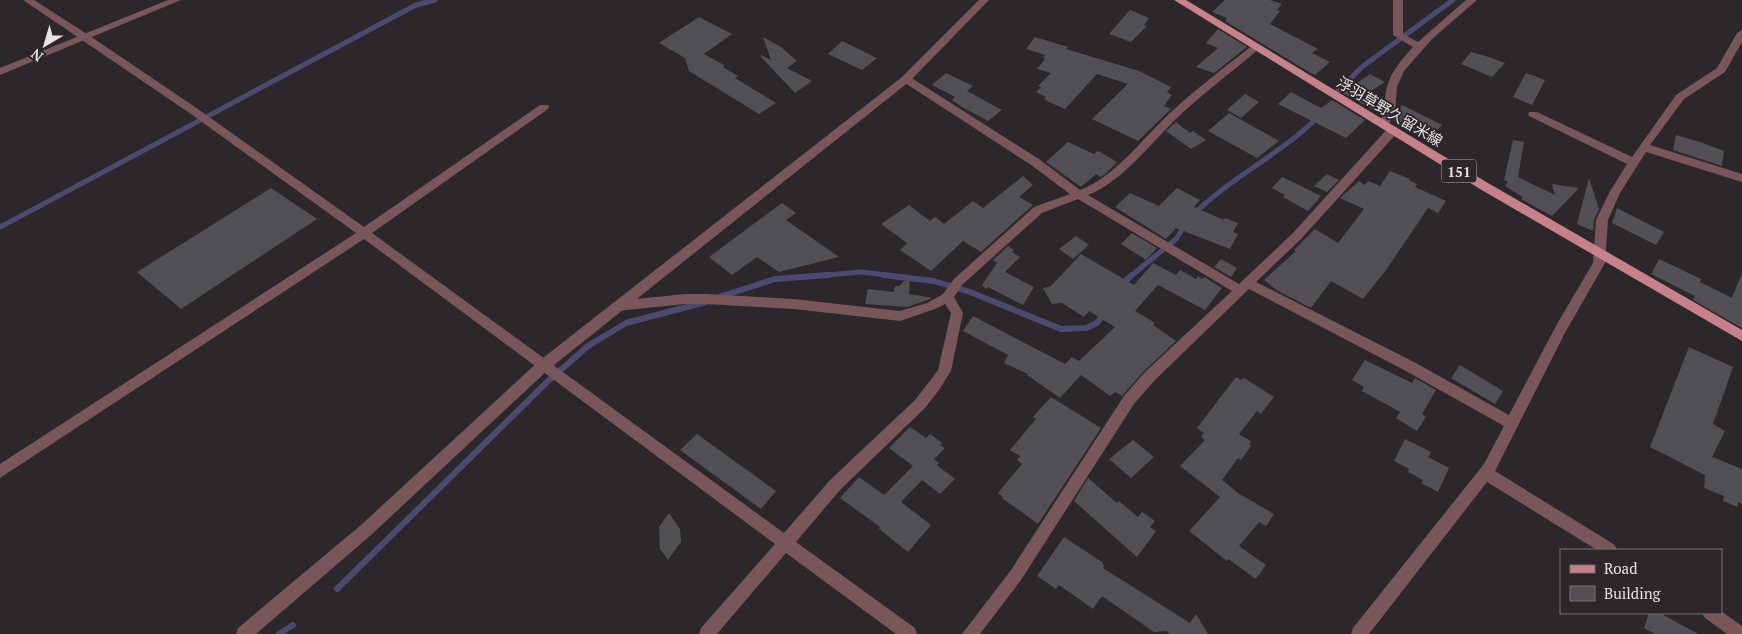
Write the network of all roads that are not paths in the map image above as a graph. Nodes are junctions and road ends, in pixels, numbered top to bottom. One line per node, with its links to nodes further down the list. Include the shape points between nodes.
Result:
1 (28, 0): 8 (street)
2 (176, 0): 8 (street)
3 (984, 0): 12 (street)
4 (1180, 0): 10 (main road, 浮羽草野久留米線 / 151)
5 (1398, 0): 9 (street, via 1402,37)
6 (1472, 0): 9 (street)
7 (1742, 33): 16 (street, via 1721,70 1680,97)
8 (85, 36): 11 (street); 20 (street)
9 (1419, 46): 15 (street, via 1394,81)
10 (1256, 47): 15 (main road, 浮羽草野久留米線 / 151); 19 (street, via 1175,114 1109,179)
11 (0, 72)
12 (906, 79): 19 (street, via 1035,162); 24 (street)
13 (544, 107): 20 (street)
14 (1533, 114): 17 (street)
15 (1388, 127): 21 (main road, 浮羽草野久留米線 / 151); 22 (street, via 1297,236)
16 (1643, 147): 17 (street); 18 (street)
17 (1635, 163): 21 (street, via 1602,220)
18 (1742, 178)
19 (1079, 195): 22 (street, via 1161,244); 23 (street, via 1038,210)
20 (364, 233): 26 (street); 28 (street)
21 (1599, 252): 25 (main road, 浮羽草野久留米線 / 151); 27 (street, via 1599,263 1561,328)
22 (1244, 287): 27 (street, via 1409,366); 36 (street, via 1129,400 1016,575)
23 (952, 290): 24 (street, via 931,306 900,316 794,304 706,299); 30 (street, via 957,313 944,371 920,404 835,485)
24 (617, 306): 26 (street)
25 (1742, 336)
26 (544, 365): 30 (street); 33 (street, via 366,530)
27 (1513, 424): 29 (street)
28 (0, 472)
29 (1485, 473): 31 (street); 37 (street)
30 (785, 542): 34 (street); 35 (street)
31 (1608, 549)
32 (1711, 614): 38 (street)
33 (244, 634)
34 (707, 634)
35 (909, 634)
36 (970, 634)
37 (1359, 634)
38 (1740, 634)

